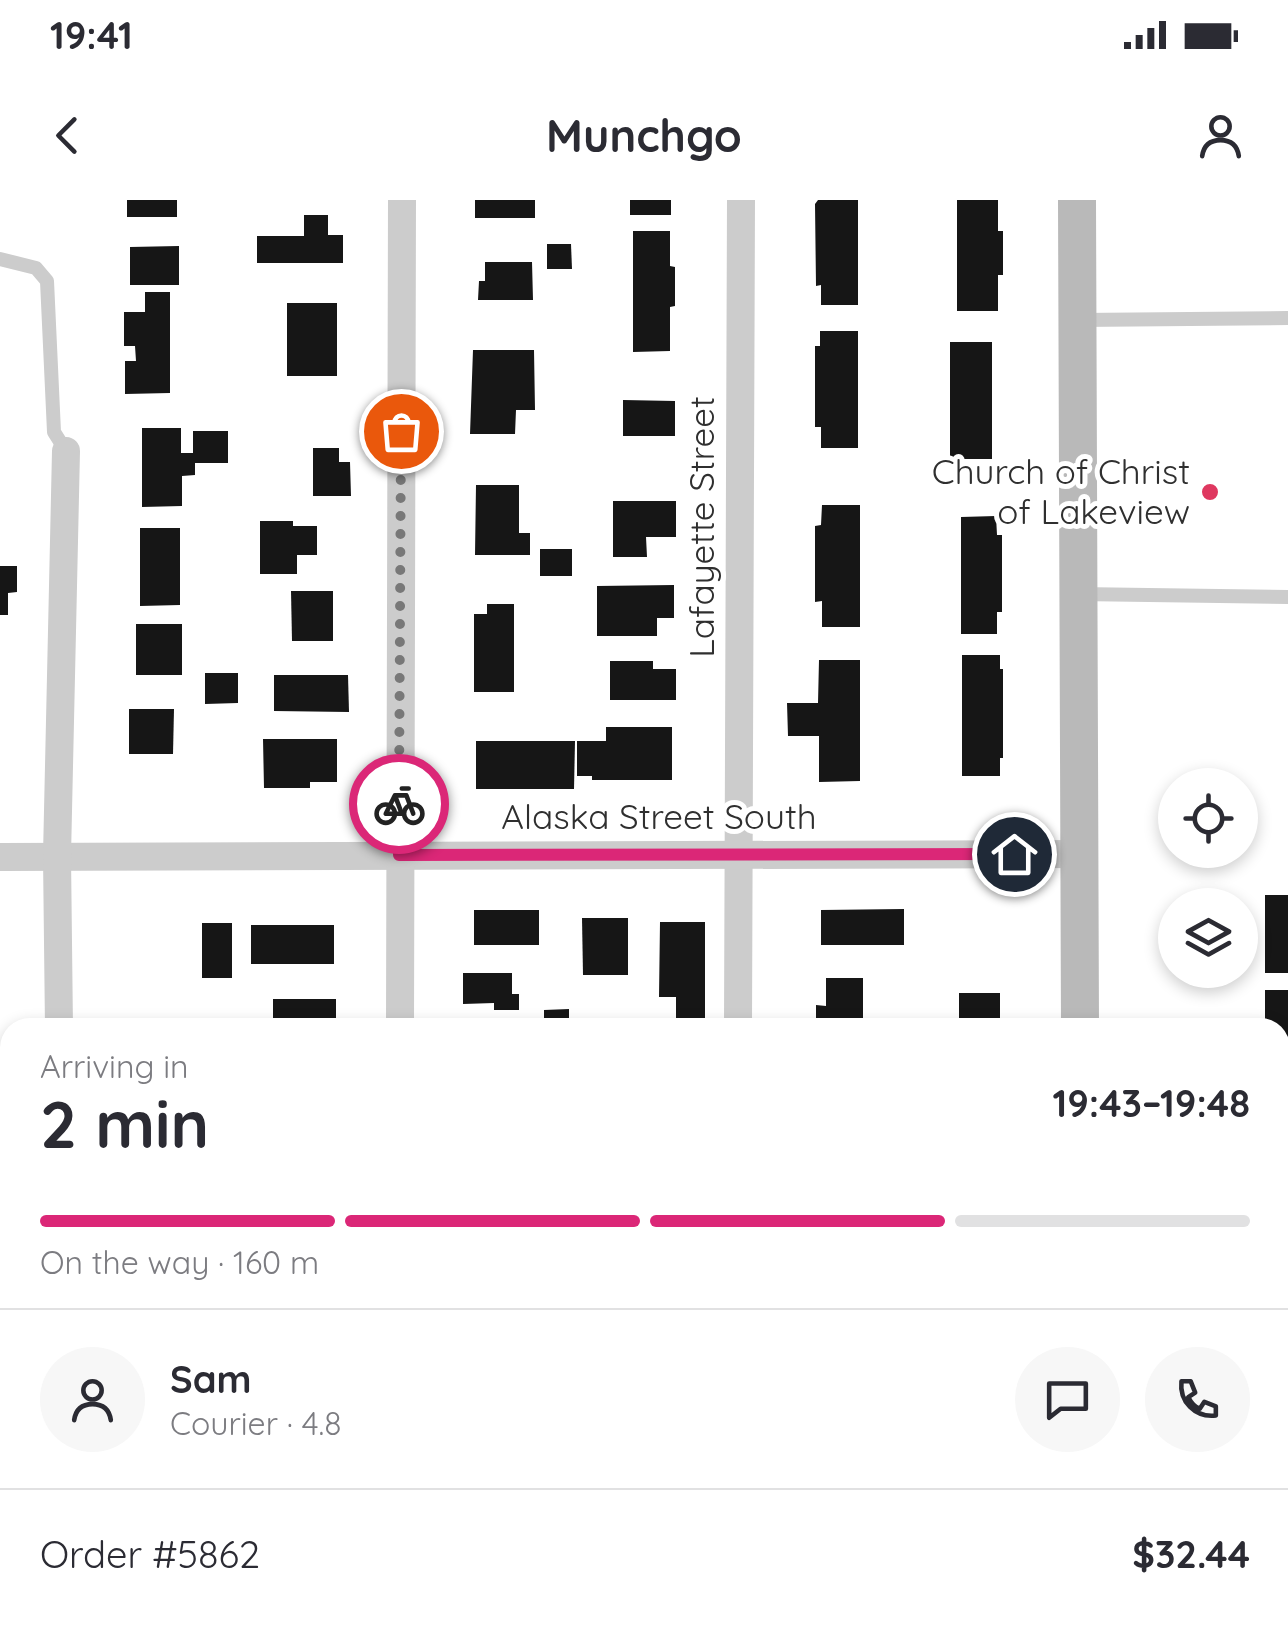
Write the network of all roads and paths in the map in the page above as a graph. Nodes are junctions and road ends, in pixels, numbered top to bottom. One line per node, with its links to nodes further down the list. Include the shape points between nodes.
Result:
1 (402, 200): 11 (street)
2 (741, 200): 12 (street, Lafayette Street)
3 (1077, 200): 6 (main road)
4 (0, 259): 7 (lane, via 36,268 47,281 54,432)
5 (1288, 318): 6 (lane)
6 (1077, 320): 8 (main road)
7 (66, 451): 13 (street)
8 (1078, 594): 9 (lane); 10 (main road)
9 (1288, 597)
10 (1078, 854): 12 (street, Alaska Street South); 18 (main road)
11 (399, 855): 12 (street, Alaska Street South); 13 (street, Alaska Street South); 16 (street)
12 (738, 855): 17 (street, Lafayette Street)
13 (57, 856): 14 (street, Alaska Street South); 15 (street)
14 (0, 857)
15 (60, 1018)
16 (400, 1018)
17 (738, 1018)
18 (1080, 1018)

